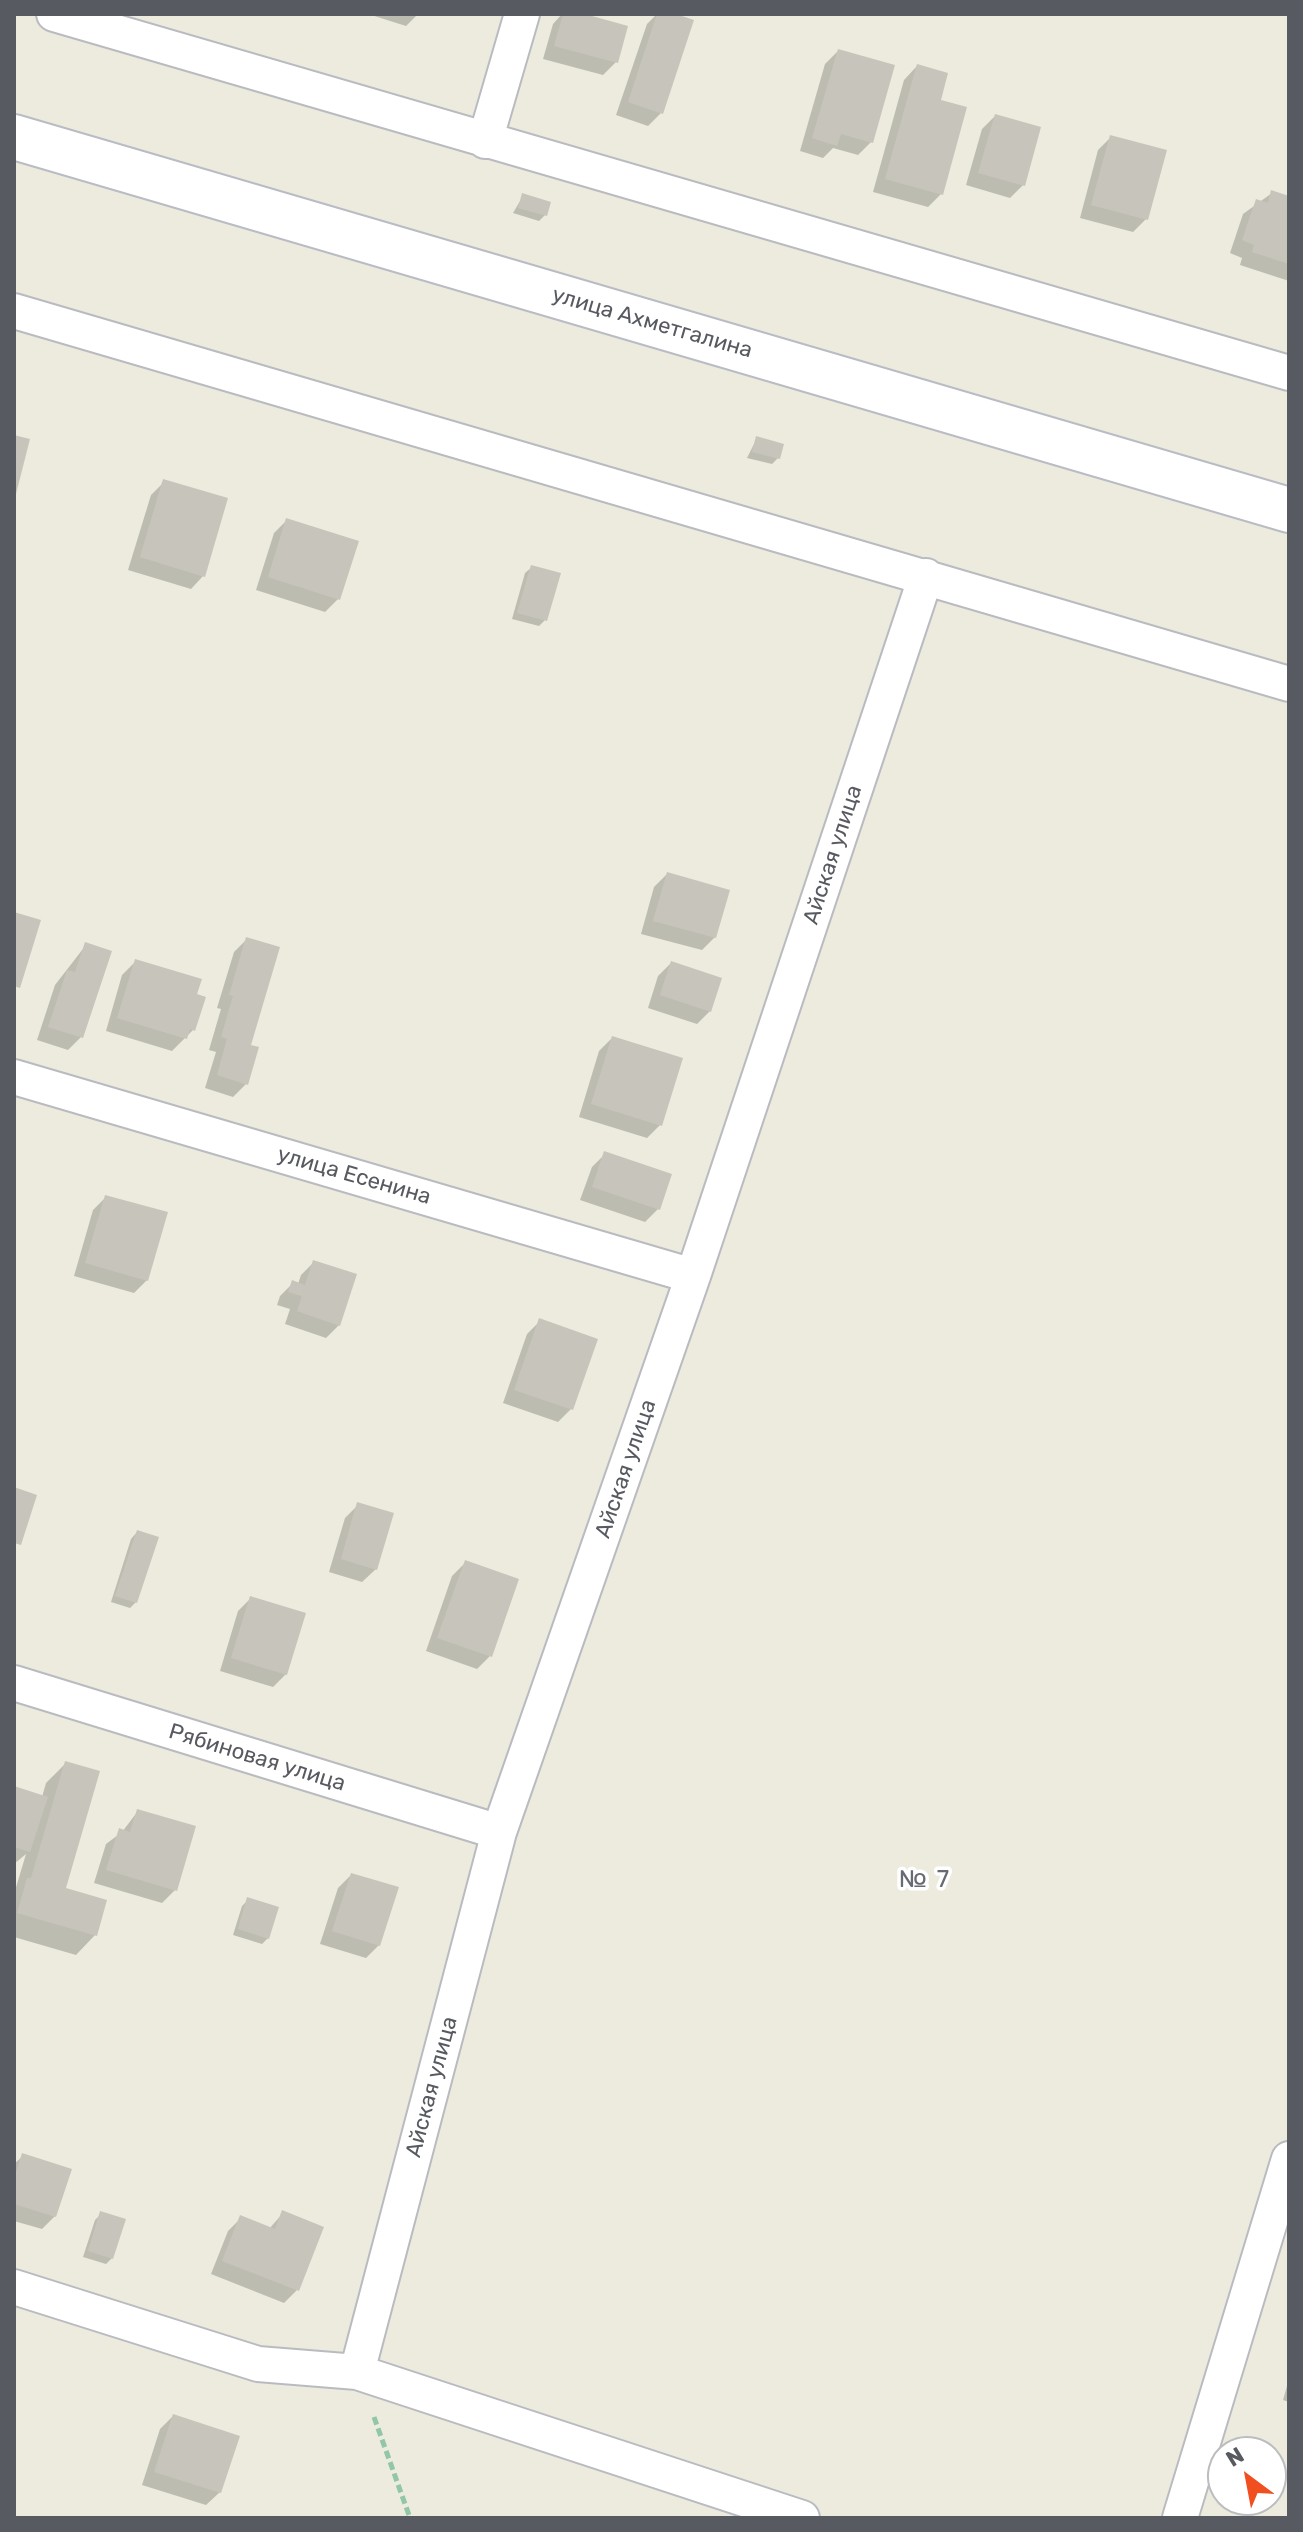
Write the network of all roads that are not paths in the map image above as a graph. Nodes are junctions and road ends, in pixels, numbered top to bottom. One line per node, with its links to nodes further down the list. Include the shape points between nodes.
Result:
1 (54, 14): 4 (street)
2 (522, 14): 4 (street)
3 (14, 137): 7 (main road, улица Ахметгалина)
4 (485, 141): 6 (street)
5 (14, 311): 8 (street)
6 (1289, 373)
7 (1289, 510)
8 (926, 576): 9 (street); 11 (street, Айская улица)
9 (1289, 684)
10 (14, 1077): 11 (street, улица Есенина)
11 (693, 1276): 13 (street, Айская улица)
12 (14, 1683): 13 (street, Рябиновая улица)
13 (499, 1832): 16 (street, Айская улица)
14 (1289, 2159): 18 (street)
15 (14, 2287): 16 (street, via 258,2364)
16 (357, 2372): 17 (street)
17 (802, 2518)
18 (1180, 2518)

